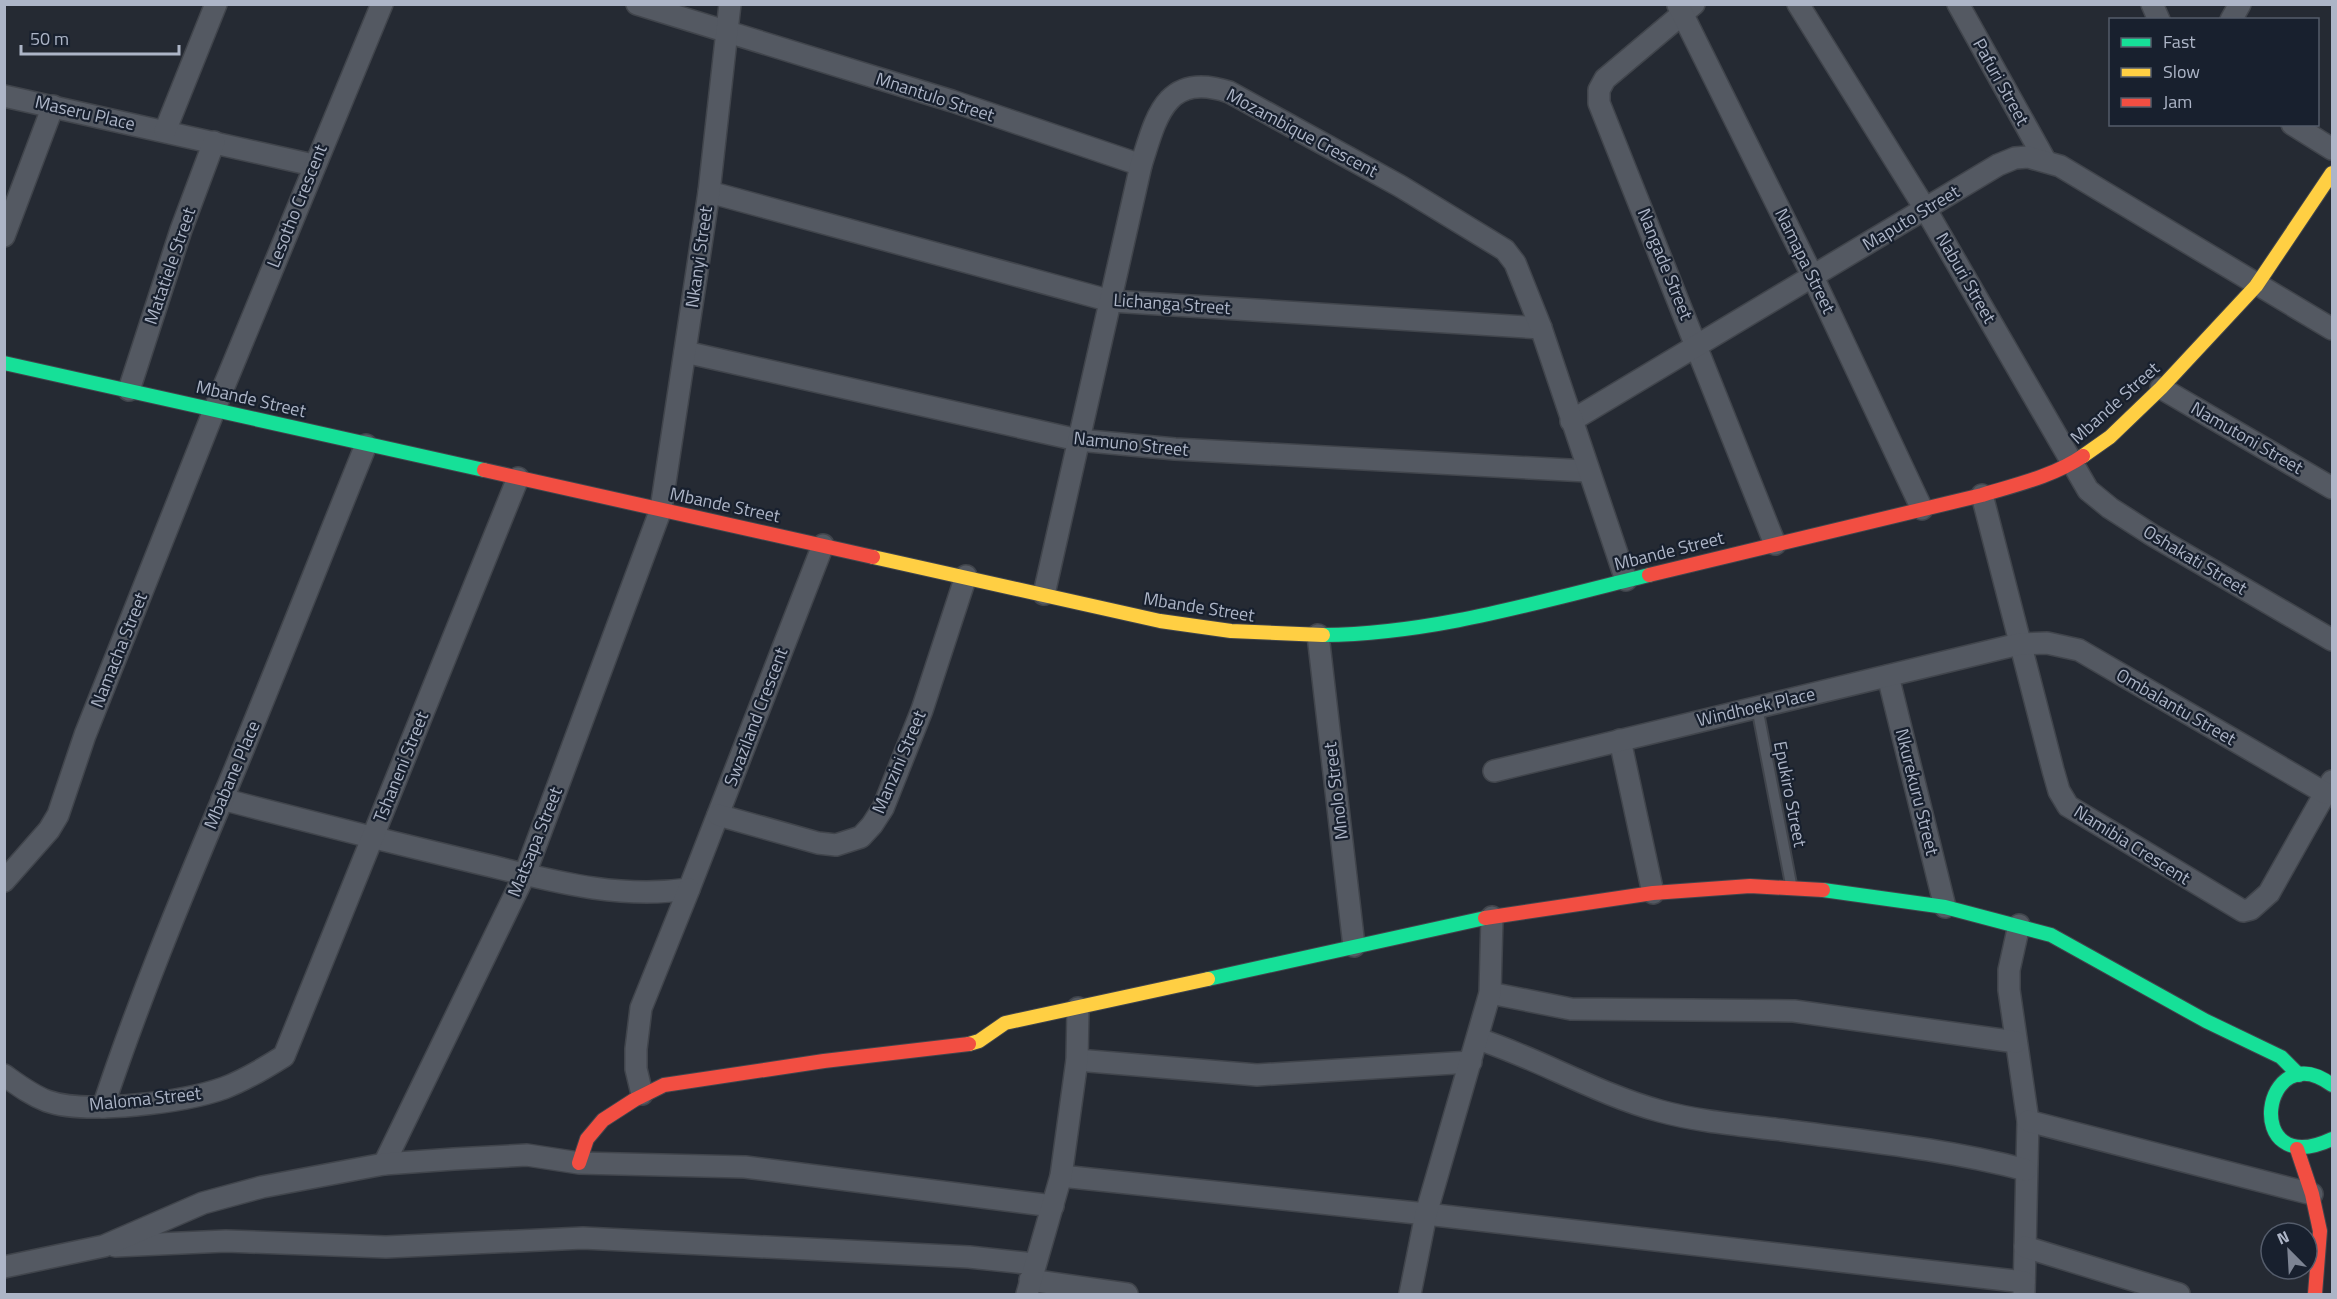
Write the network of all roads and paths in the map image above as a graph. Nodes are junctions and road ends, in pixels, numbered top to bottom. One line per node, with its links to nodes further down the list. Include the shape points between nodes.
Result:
1 (216, 4): 16 (street)
2 (382, 4): 20 (street, Lesotho Crescent)
3 (637, 4): 12 (street)
4 (730, 4): 12 (street, Nkanyi Street)
5 (1798, 4): 24 (street, Naburi Street)
6 (1958, 4): 19 (street, Pafuri Street)
7 (2152, 4): 10 (street)
8 (2240, 4): 11 (street)
9 (1685, 8): 26 (street, Namapa Street); 31 (street, Nangade Street, via 1605,79 1598,95)
10 (2158, 18)
11 (2232, 18)
12 (727, 32): 21 (street, Mnantulo Street, via 952,101); 23 (street, Nkanyi Street)
13 (4, 96): 14 (street, Maseru Place)
14 (53, 106): 16 (street, Maseru Place); 25 (street)
15 (2295, 126): 18 (street)
16 (165, 131): 17 (street, Maseru Place)
17 (213, 142): 20 (street, Maseru Place); 35 (street, Matatiele Street)
18 (2332, 149)
19 (2045, 160): 24 (street, Maputo Street, via 2028,157 2007,161); 27 (street, Maputo Street, via 2079,176)
20 (313, 165): 36 (street, Lesotho Crescent)
21 (1141, 165): 28 (street, Mozambique Crescent); 29 (street, Mozambique Crescent, via 1156,116 1166,103 1189,88 1214,87 1229,92 1499,244 1515,263)
22 (2332, 173): 27 (street, Mbande Street)
23 (709, 192): 28 (street, Lichanga Street); 32 (street, Nkanyi Street)
24 (1926, 210): 26 (street, Maputo Street); 40 (street, Naburi Street)
25 (4, 236)
26 (1813, 277): 31 (street, Maputo Street); 46 (street, Namapa Street)
27 (2256, 286): 30 (street); 34 (street, Mbande Street)
28 (1111, 301): 29 (street, Lichanga Street); 38 (street, Mozambique Crescent)
29 (1540, 328): 37 (street, Mozambique Crescent)
30 (2332, 329)
31 (1698, 346): 37 (street, Maputo Street); 47 (street, Nangade Street)
32 (685, 352): 38 (street, Namuno Street); 45 (street, Nkanyi Street)
33 (4, 363): 35 (street, Mbande Street)
34 (2161, 388): 40 (street, Mbande Street, via 2102,444); 43 (street, Namutoni Street)
35 (129, 390): 36 (street, Mbande Street)
36 (215, 408): 39 (street, Mbande Street); 64 (street, Namacha Street, via 85,735 58,815)
37 (1571, 421): 41 (street, Mozambique Crescent)
38 (1078, 440): 41 (street, Namuno Street, via 1175,449); 51 (street, Mozambique Crescent)
39 (366, 445): 42 (street, Mbande Street); 60 (street, Mbabane Place)
40 (2073, 463): 44 (street, Mbande Street); 53 (street, Oshakati Street, via 2088,490 2110,508)
41 (1587, 471): 50 (street, Mozambique Crescent)
42 (518, 478): 45 (street, Mbande Street); 62 (street, Tshaneni Street)
43 (2332, 488)
44 (1982, 495): 46 (street, Mbande Street); 54 (street, Namibia Crescent)
45 (661, 509): 48 (street, Mbande Street); 63 (street, Matsapa Street)
46 (1922, 509): 47 (street, Mbande Street)
47 (1775, 544): 50 (street, Mbande Street)
48 (823, 545): 49 (street, Mbande Street); 61 (street, Swaziland Crescent)
49 (966, 576): 51 (street, Mbande Street); 61 (street, Manzini Street, via 922,710 883,808 861,837 836,845 818,843)
50 (1626, 580): 52 (street, Mbande Street, via 1419,629)
51 (1044, 594): 52 (street, Mbande Street, via 1201,629)
52 (1318, 635): 71 (street, Mnolo Street)
53 (2332, 640)
54 (2019, 644): 55 (street, Windhoek Place); 59 (street, Ombalantu Street, via 2047,643 2079,650); 59 (street, Namibia Crescent, via 2062,799 2243,911 2269,893)
55 (1888, 676): 56 (street, Windhoek Place); 68 (street, Nkurekuru Street)
56 (1756, 707): 57 (street, Windhoek Place); 65 (lane, Epukiro Street)
57 (1620, 740): 58 (street, Windhoek Place); 67 (street)
58 (1494, 771)
59 (2329, 787)
60 (222, 799): 62 (street); 83 (street, Mbabane Place, via 159,951)
61 (718, 815): 66 (street, Swaziland Crescent)
62 (372, 838): 63 (street); 76 (street, Tshaneni Street)
63 (525, 874): 66 (street, via 611,892); 88 (street, Matsapa Street)
64 (4, 881)
65 (1791, 886): 67 (street); 68 (street)
66 (689, 889): 82 (street, Swaziland Crescent, via 640,1008 636,1069)
67 (1653, 893): 69 (street)
68 (1945, 908): 70 (street)
69 (1492, 917): 71 (street); 72 (street)
70 (2019, 925): 75 (street, via 2008,990); 80 (street, via 2067,942 2206,1021 2281,1057)
71 (1354, 946): 73 (street)
72 (1490, 993): 74 (street); 75 (street, via 1571,1010 1794,1011)
73 (1078, 1008): 77 (street); 82 (street, via 1005,1023 964,1046 691,1079)
74 (1478, 1039): 78 (street); 89 (street, via 1659,1111 1899,1145)
75 (2016, 1042): 84 (street)
76 (284, 1056): 83 (street, Maloma Street, via 238,1082 202,1095)
77 (1077, 1060): 78 (street, via 1257,1076); 90 (street)
78 (1471, 1062): 93 (street)
79 (4, 1075): 83 (street, Maloma Street, via 49,1102)
80 (2299, 1075): 81 (street); 86 (street, via 2277,1088 2269,1112 2278,1136)
81 (2328, 1078)
82 (642, 1094): 87 (street, via 589,1135)
83 (103, 1107)
84 (2028, 1121): 89 (street); 91 (street)
85 (2332, 1139): 86 (street, via 2311,1149)
86 (2297, 1149): 91 (street)
87 (579, 1163): 88 (street, via 527,1155); 92 (street, via 746,1167)
88 (384, 1164): 95 (street, via 262,1187 202,1203)
89 (2026, 1170): 96 (street)
90 (1060, 1176): 92 (street); 93 (street)
91 (2312, 1194): 94 (street)
92 (1053, 1206): 98 (street)
93 (1426, 1214): 99 (street); 101 (street)
94 (2325, 1223): 103 (street)
95 (104, 1246): 97 (street); 98 (street, via 226,1241 386,1246 583,1238 969,1257)
96 (2025, 1247): 99 (street); 102 (street)
97 (4, 1267)
98 (1031, 1279): 100 (street)
99 (2024, 1288)
100 (1127, 1294)
101 (1410, 1294)
102 (2179, 1294)
103 (2315, 1294)

